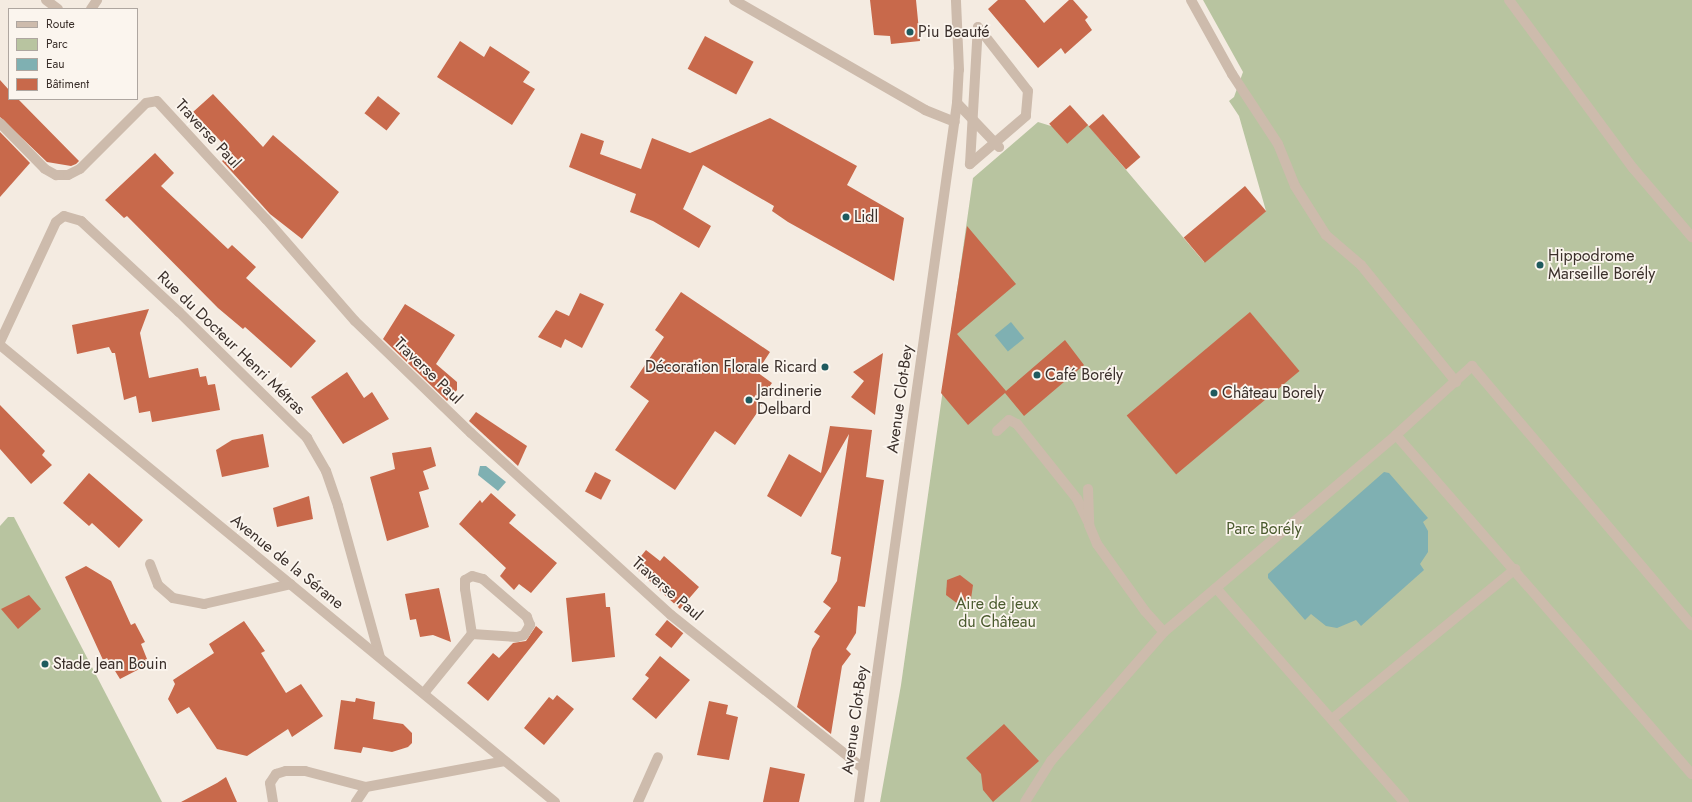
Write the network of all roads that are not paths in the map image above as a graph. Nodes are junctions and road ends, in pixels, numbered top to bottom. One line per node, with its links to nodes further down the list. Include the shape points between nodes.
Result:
1 (46, 0): 6 (street)
2 (734, 0): 9 (street, via 925,110)
3 (956, 0): 7 (street, Avenue Clot-Bey, via 959,70)
4 (1191, 0): 15 (street, via 1232,74 1278,144 1295,186 1326,235 1361,265)
5 (1509, 0): 12 (street, via 1634,168)
6 (57, 8)
7 (957, 103): 8 (street); 9 (street, Avenue Clot-Bey)
8 (973, 120): 11 (street); 11 (street, via 970,164); 11 (street, via 978,27 1028,90 1026,116)
9 (955, 122): 32 (street, Avenue Clot-Bey)
10 (0, 123): 32 (street, Traverse Paul, via 45,169 56,175 68,175 80,169 146,103 157,101 266,219 355,321 471,433 671,615)
11 (997, 145)
12 (1692, 238)
13 (0, 342): 27 (street, Rue du Docteur Henri Métras, via 56,222 64,216 81,221 179,312 307,438 326,471 338,506)
14 (0, 345): 22 (street, Avenue de la Sérane)
15 (1456, 382): 17 (street); 24 (street, via 1472,366)
16 (997, 431): 19 (street, via 1009,420 1017,424 1077,499)
17 (1396, 434): 21 (street); 23 (street)
18 (1088, 489): 19 (street)
19 (1090, 525): 25 (street, via 1097,544 1145,611)
20 (150, 564): 22 (street, via 158,585 173,598 204,604)
21 (1514, 569): 29 (street); 33 (street)
22 (291, 584): 27 (street, Avenue de la Sérane)
23 (1216, 588): 25 (street); 29 (street)
24 (1692, 625)
25 (1164, 632): 40 (street, via 1051,761)
26 (472, 634): 26 (street, via 517,637 524,635 530,625 527,618 483,579 472,576 465,580); 28 (street)
27 (380, 657): 28 (street, Avenue de la Sérane)
28 (424, 693): 31 (street, Avenue de la Sérane)
29 (1332, 719): 41 (street)
30 (658, 757): 38 (street)
31 (505, 761): 34 (street); 37 (street, Avenue de la Sérane)
32 (863, 768): 39 (street, Avenue Clot-Bey)
33 (1692, 774)
34 (366, 787): 35 (street, via 304,771 286,771 276,774 270,783); 36 (street)
35 (273, 802)
36 (356, 802)
37 (555, 802)
38 (638, 802)
39 (859, 802)
40 (1025, 802)
41 (1404, 802)

